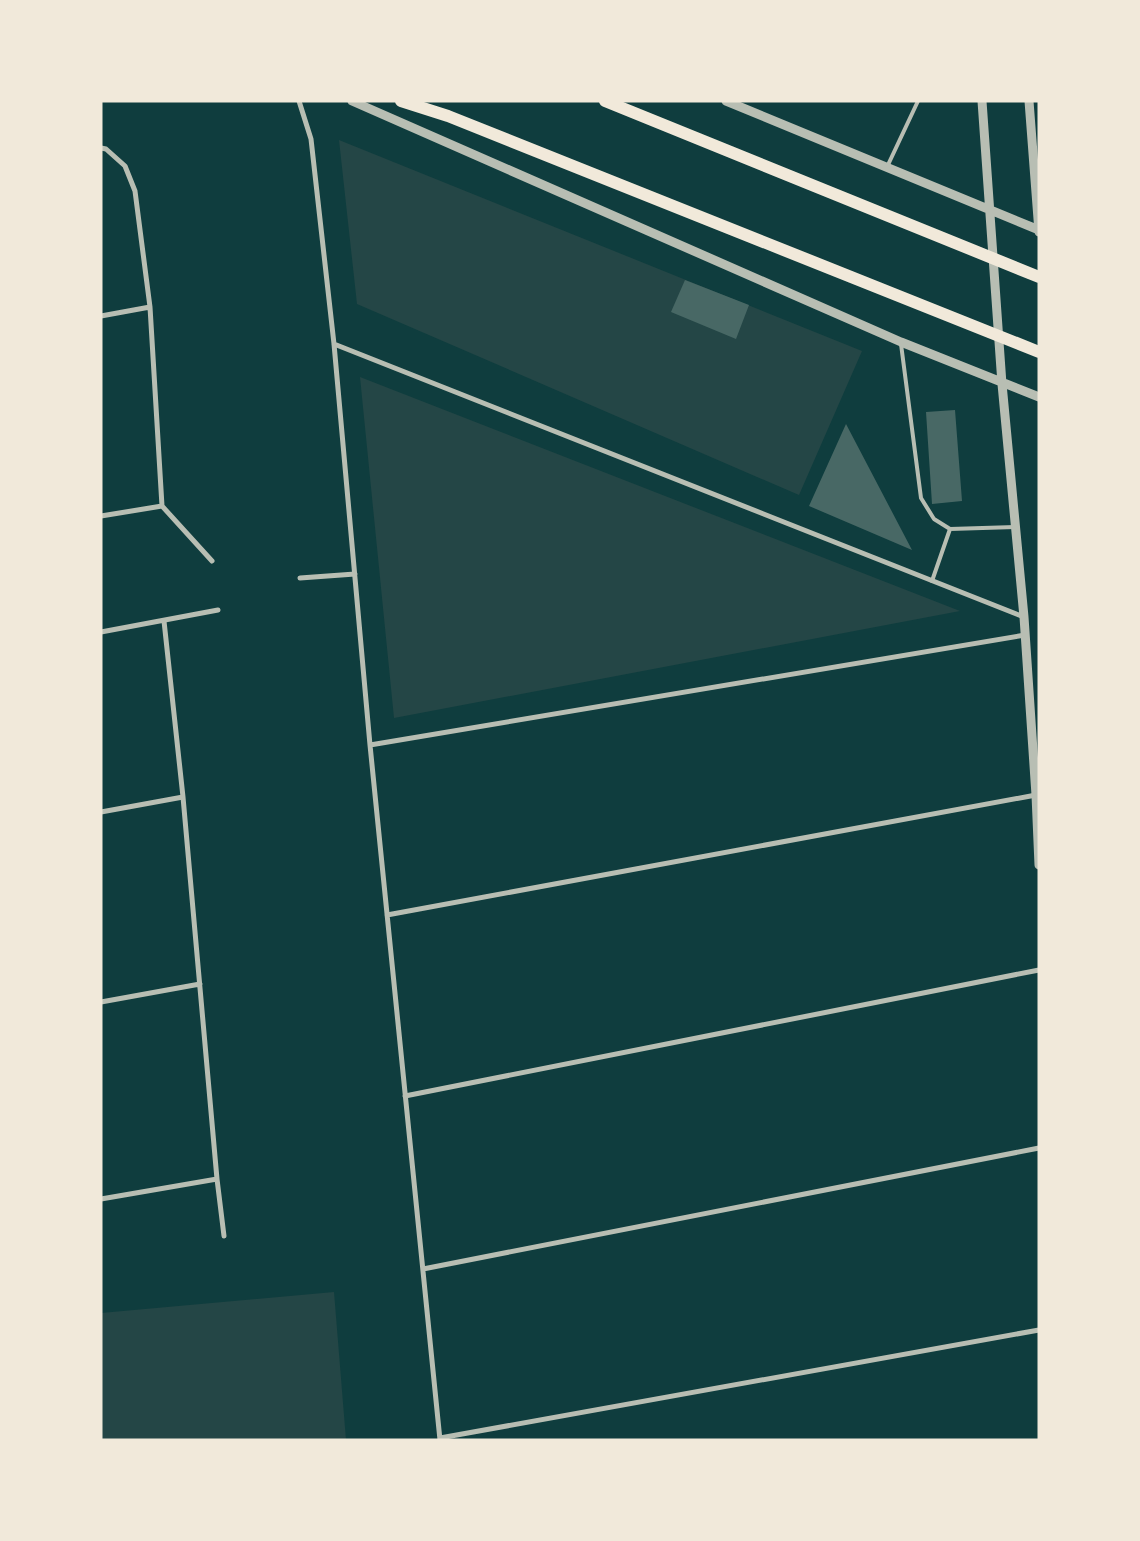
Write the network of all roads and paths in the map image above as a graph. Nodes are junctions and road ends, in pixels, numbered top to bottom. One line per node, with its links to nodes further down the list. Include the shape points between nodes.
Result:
1 (299, 101): 20 (street, via 311,139)
2 (352, 101): 19 (street)
3 (401, 101): 18 (main road, via 448,116)
4 (605, 101): 14 (main road)
5 (726, 101): 11 (street)
6 (918, 101): 11 (lane)
7 (982, 101): 12 (street)
8 (1029, 101): 9 (street)
9 (1034, 118): 13 (street)
10 (104, 148): 16 (street, via 125,166 135,191)
11 (887, 167): 12 (street)
12 (990, 210): 13 (street); 14 (street)
13 (1039, 231)
14 (994, 259): 15 (main road); 18 (street)
15 (1039, 277)
16 (150, 307): 17 (street); 24 (street)
17 (101, 316)
18 (999, 337): 21 (main road); 22 (street)
19 (901, 342): 22 (street); 27 (lane, via 921,498 934,519)
20 (334, 344): 29 (street); 31 (street)
21 (1039, 352)
22 (1002, 384): 23 (street); 26 (street)
23 (1039, 398)
24 (162, 506): 25 (street); 28 (street)
25 (101, 516)
26 (1015, 526): 27 (lane); 33 (street)
27 (950, 529): 31 (lane)
28 (212, 562)
29 (355, 574): 30 (street); 37 (street)
30 (300, 578)
31 (932, 581): 33 (street)
32 (218, 610): 34 (street)
33 (1024, 617): 36 (street)
34 (164, 621): 35 (street); 39 (street)
35 (101, 632)
36 (1025, 635): 37 (street); 38 (street)
37 (370, 745): 42 (street)
38 (1036, 795): 41 (street); 42 (street)
39 (183, 797): 40 (street); 44 (street)
40 (101, 812)
41 (1039, 865)
42 (387, 915): 46 (street)
43 (1039, 970): 46 (street)
44 (200, 984): 45 (street); 48 (street)
45 (101, 1002)
46 (404, 1096): 51 (street)
47 (1039, 1148): 51 (street)
48 (217, 1180): 49 (street); 50 (street)
49 (101, 1199)
50 (224, 1236)
51 (423, 1269): 53 (street)
52 (1039, 1330): 53 (street)
53 (440, 1439)

